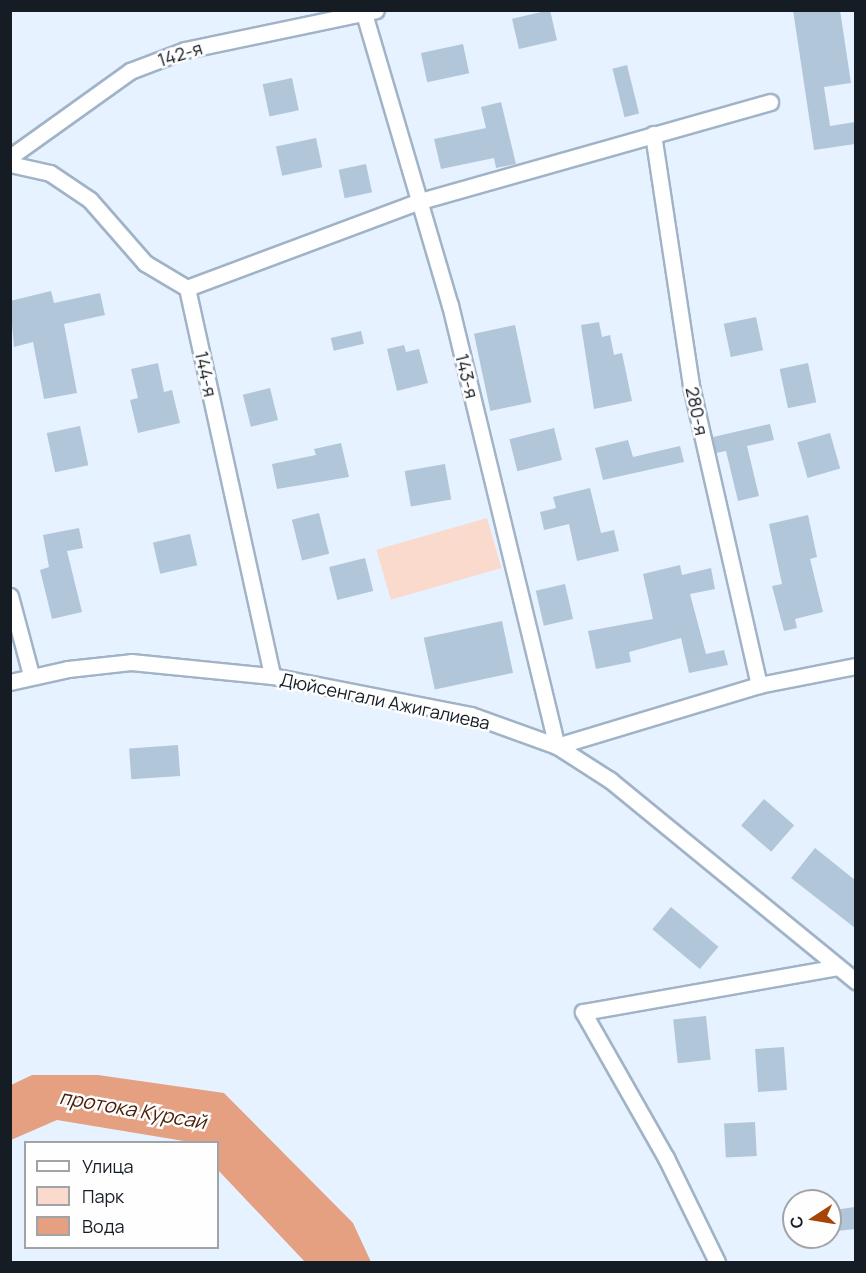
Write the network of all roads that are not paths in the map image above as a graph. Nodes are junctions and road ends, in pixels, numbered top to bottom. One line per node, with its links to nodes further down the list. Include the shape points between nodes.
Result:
1 (368, 11): 4 (street, 142-я, via 185,50 129,71); 6 (street, 143-я)
2 (770, 102): 3 (street)
3 (653, 134): 6 (street); 13 (street, 280-я, via 691,386)
4 (10, 157)
5 (10, 164): 7 (street, via 50,173 90,200 145,263)
6 (417, 202): 7 (street); 14 (street, 143-я, via 450,305)
7 (187, 288): 11 (street, 144-я)
8 (10, 596): 10 (street)
9 (855, 666): 13 (street)
10 (31, 675): 11 (street, Дюйсенгали Ажигалиева, via 131,662); 12 (street, Дюйсенгали Ажигалиева)
11 (273, 676): 14 (street, Дюйсенгали Ажигалиева, via 471,715)
12 (10, 682)
13 (759, 685): 14 (street)
14 (557, 746): 15 (street, Дюйсенгали Ажигалиева, via 610,780)
15 (837, 967): 16 (street, Дюйсенгали Ажигалиева); 17 (street, via 583,1012 666,1158)
16 (855, 981)
17 (717, 1263)

